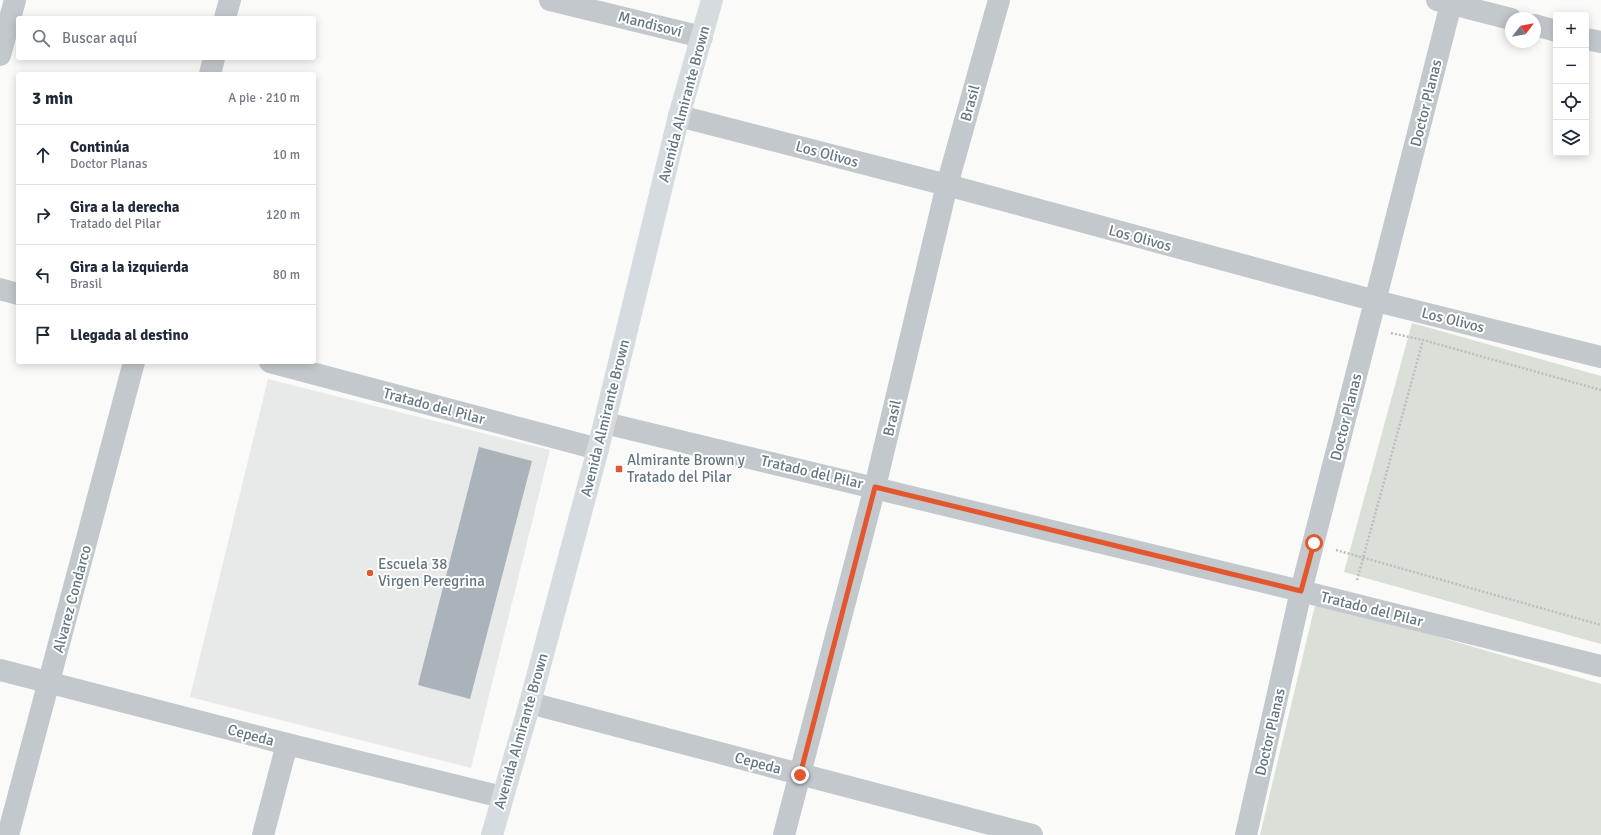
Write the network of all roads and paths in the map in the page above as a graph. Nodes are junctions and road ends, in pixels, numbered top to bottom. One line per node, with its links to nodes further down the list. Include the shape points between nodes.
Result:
1 (15, 0): 14 (street)
2 (230, 0): 7 (street)
3 (550, 0): 11 (street, Mandisoví)
4 (712, 0): 11 (main road, Avenida Almirante Brown)
5 (998, 0): 18 (street, Brasil)
6 (1446, 1): 8 (street); 21 (street, Doctor Planas)
7 (226, 16)
8 (1505, 17)
9 (1541, 27): 10 (street)
10 (1553, 30)
11 (702, 37): 17 (main road, Avenida Almirante Brown)
12 (1589, 39): 13 (street)
13 (1601, 42)
14 (0, 54)
15 (214, 60): 16 (street)
16 (210, 72)
17 (679, 116): 18 (street, Los Olivos); 28 (main road, Avenida Almirante Brown)
18 (947, 185): 21 (street, Los Olivos); 30 (street, Brasil)
19 (0, 289): 20 (street)
20 (16, 293)
21 (1376, 301): 22 (street, Doctor Planas); 24 (street, Los Olivos)
22 (1369, 328): 23 (path); 31 (street, Doctor Planas)
23 (1423, 340): 27 (path); 32 (path)
24 (1601, 357)
25 (133, 364): 37 (street, Alvarez Condarco)
26 (278, 364): 29 (street, Tratado del Pilar)
27 (1601, 390)
28 (605, 424): 29 (main road, Avenida Almirante Brown); 30 (street, Tratado del Pilar)
29 (598, 449): 38 (main road, Avenida Almirante Brown)
30 (875, 487): 33 (street, Tratado del Pilar); 40 (street, Brasil)
31 (1314, 543): 32 (path); 33 (street, Doctor Planas)
32 (1363, 558): 34 (path)
33 (1301, 591): 35 (street, Tratado del Pilar); 47 (street, Doctor Planas)
34 (1601, 625)
35 (1601, 666)
36 (0, 670): 37 (street, Cepeda)
37 (50, 682): 39 (street, Cepeda); 42 (street, Alvarez Condarco)
38 (530, 703): 40 (street, Cepeda); 41 (main road, Avenida Almirante Brown)
39 (287, 744): 41 (street, Cepeda); 43 (street)
40 (800, 775): 45 (street, Brasil); 46 (street, Cepeda)
41 (502, 797): 44 (main road, Avenida Almirante Brown)
42 (8, 835)
43 (263, 835)
44 (492, 835)
45 (784, 835)
46 (1032, 835)
47 (1246, 835)

